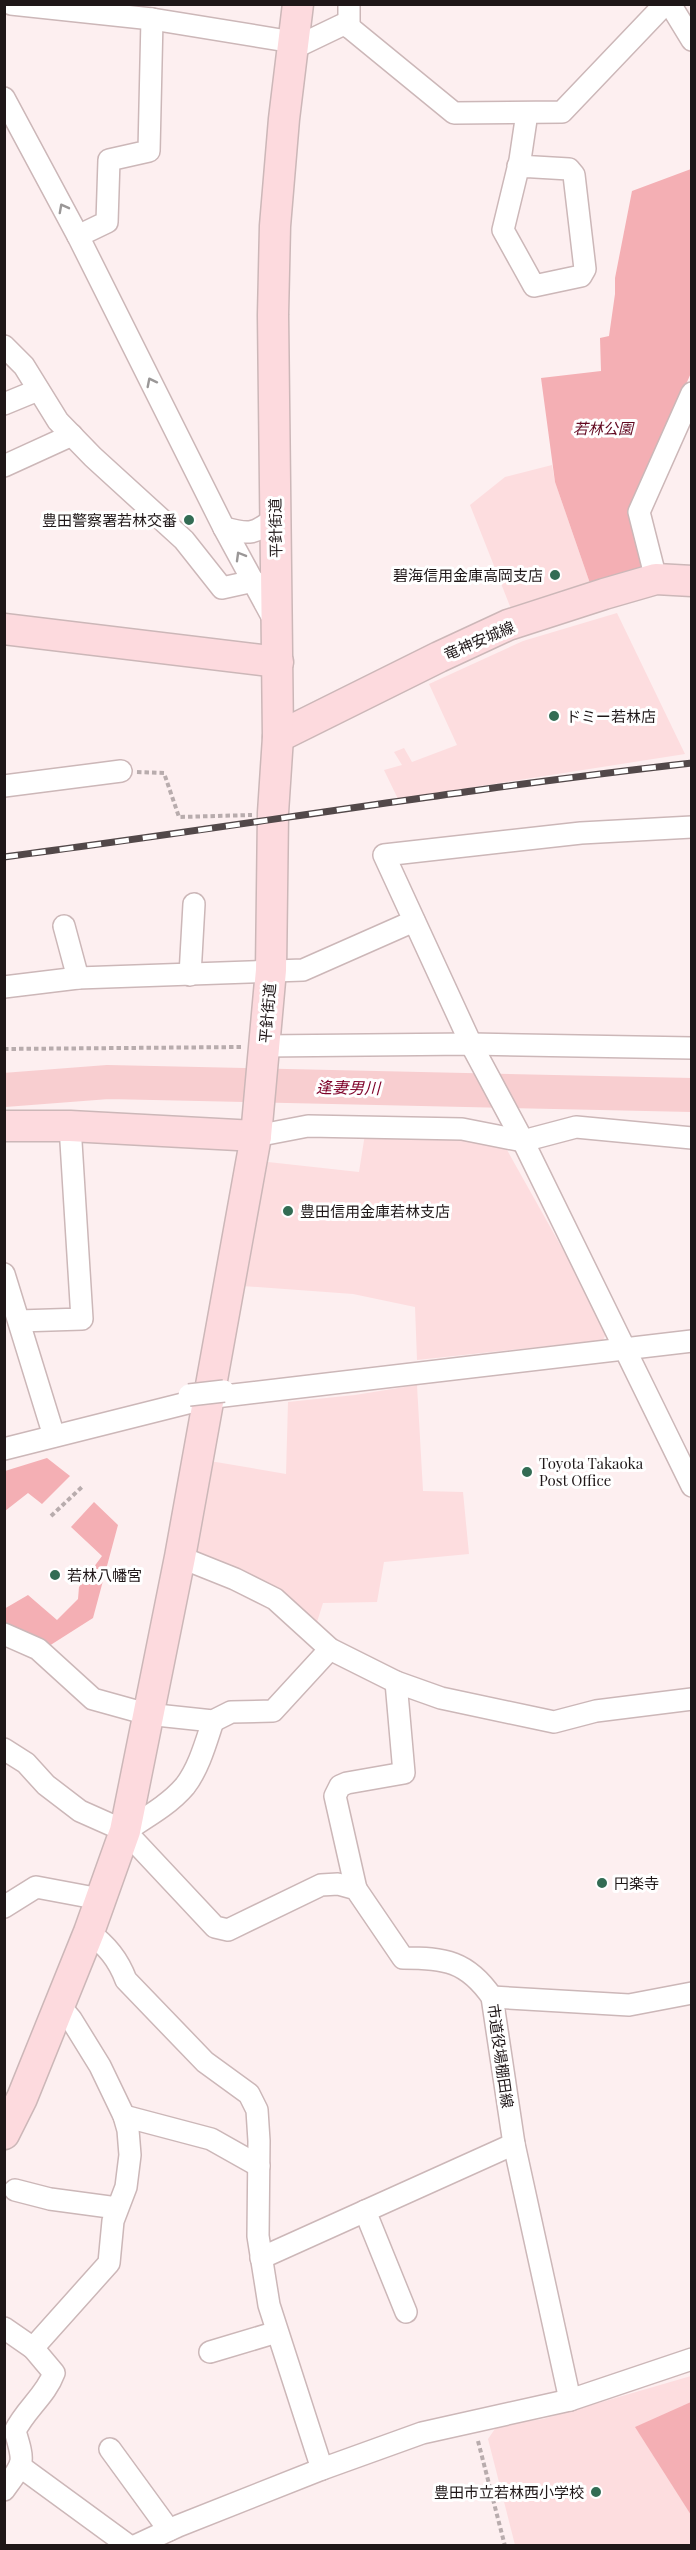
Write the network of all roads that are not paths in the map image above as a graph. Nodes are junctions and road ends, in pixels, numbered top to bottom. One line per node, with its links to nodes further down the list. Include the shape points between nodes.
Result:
1 (11, 4): 6 (street)
2 (298, 4): 9 (street, 平針街道)
3 (349, 4): 7 (street)
4 (665, 4): 11 (street, via 562,111)
5 (670, 4): 8 (street)
6 (153, 19): 9 (street); 13 (street, via 149,151 110,160 107,222)
7 (349, 27): 9 (street, via 342,25); 11 (street, via 454,113)
8 (692, 40)
9 (292, 45): 20 (street, 平針街道, via 275,226)
10 (4, 98): 13 (street, one-way to 10)
11 (526, 113): 12 (street)
12 (518, 166): 12 (street, via 503,230 534,286 581,276 585,269 574,174 569,170)
13 (78, 236): 21 (street, one-way to 13)
14 (4, 346): 15 (street, via 24,366)
15 (38, 390): 17 (street); 18 (street)
16 (692, 393): 22 (street, via 639,512)
17 (4, 404)
18 (72, 435): 19 (street); 23 (street, via 184,540 222,588)
19 (4, 466)
20 (275, 518): 21 (street, via 259,530 247,533); 25 (street, 平針街道)
21 (224, 528): 23 (street, one-way to 21)
22 (656, 579): 24 (street, 竜神安城線); 28 (street, 竜神安城線, via 508,626)
23 (254, 581): 25 (street)
24 (692, 581)
25 (277, 626): 27 (street, 平針街道)
26 (4, 629): 27 (street)
27 (278, 662): 28 (street, 平針街道)
28 (278, 736): 35 (street, 平針街道)
29 (121, 771): 30 (street)
30 (4, 786)
31 (692, 827): 33 (street, via 581,833 384,855)
32 (194, 904): 36 (street)
33 (414, 921): 35 (street, via 303,970); 41 (street)
34 (64, 926): 37 (street)
35 (271, 970): 36 (street); 40 (street, 平針街道)
36 (190, 975): 37 (street)
37 (78, 978): 38 (street)
38 (4, 987)
39 (692, 1048): 41 (street)
40 (264, 1049): 41 (street); 44 (street, 平針街道)
41 (474, 1049): 45 (street)
42 (4, 1126): 43 (street)
43 (70, 1126): 44 (street); 48 (street, via 82,1319)
44 (256, 1129): 45 (street, via 439,1128); 51 (street, 平針街道)
45 (520, 1138): 46 (street, via 576,1127); 50 (street)
46 (692, 1138)
47 (4, 1274): 48 (street)
48 (19, 1321): 52 (street)
49 (692, 1341): 50 (street)
50 (624, 1349): 51 (street); 54 (street)
51 (207, 1395): 52 (street); 55 (street, 平針街道)
52 (54, 1436): 53 (street)
53 (4, 1449)
54 (692, 1486)
55 (180, 1557): 57 (street, via 275,1599); 60 (street, 平針街道)
56 (4, 1634): 60 (street, via 38,1649 93,1699)
57 (330, 1649): 58 (street); 61 (street, via 273,1711 231,1712)
58 (396, 1682): 59 (street, via 441,1698 554,1722 596,1711); 64 (street, via 404,1773 347,1783 340,1786 335,1796)
59 (692, 1699)
60 (147, 1714): 61 (street); 63 (street, 平針街道)
61 (213, 1721): 63 (street, via 186,1785)
62 (4, 1749): 63 (street, via 26,1763 46,1785 80,1811)
63 (125, 1831): 64 (street, via 215,1927 228,1930 321,1885); 65 (street, 平針街道)
64 (356, 1889): 69 (street, 市道役場棚田線, via 403,1958 461,1965)
65 (100, 1899): 66 (street, via 36,1887); 67 (street, 平針街道)
66 (4, 1907)
67 (89, 1932): 70 (street, 平針街道); 74 (street, via 119,1962 126,1980 205,2062 249,2094 257,2110)
68 (692, 1993): 69 (street, via 629,2005)
69 (492, 1996): 73 (street, 市道役場棚田線)
70 (59, 2006): 71 (street, via 100,2066); 72 (street, 平針街道)
71 (124, 2116): 74 (street, via 211,2139); 76 (street, via 130,2155 126,2187)
72 (4, 2134)
73 (514, 2144): 77 (street); 85 (street, 市道役場棚田線)
74 (259, 2166): 78 (street)
75 (15, 2190): 76 (street)
76 (117, 2208): 82 (street, via 112,2221 109,2263)
77 (365, 2211): 78 (street); 79 (street)
78 (261, 2258): 81 (street)
79 (406, 2312)
80 (4, 2328): 82 (street)
81 (277, 2332): 83 (street); 89 (street)
82 (33, 2348): 86 (street, via 54,2373 20,2420)
83 (210, 2352)
84 (692, 2360): 85 (street)
85 (570, 2400): 89 (street, via 422,2433)
86 (12, 2442): 88 (street, via 23,2459)
87 (110, 2449): 91 (street)
88 (21, 2467): 90 (street); 92 (street)
89 (322, 2469): 91 (street)
90 (4, 2490)
91 (169, 2530): 93 (street)
92 (129, 2546)
93 (135, 2546)

